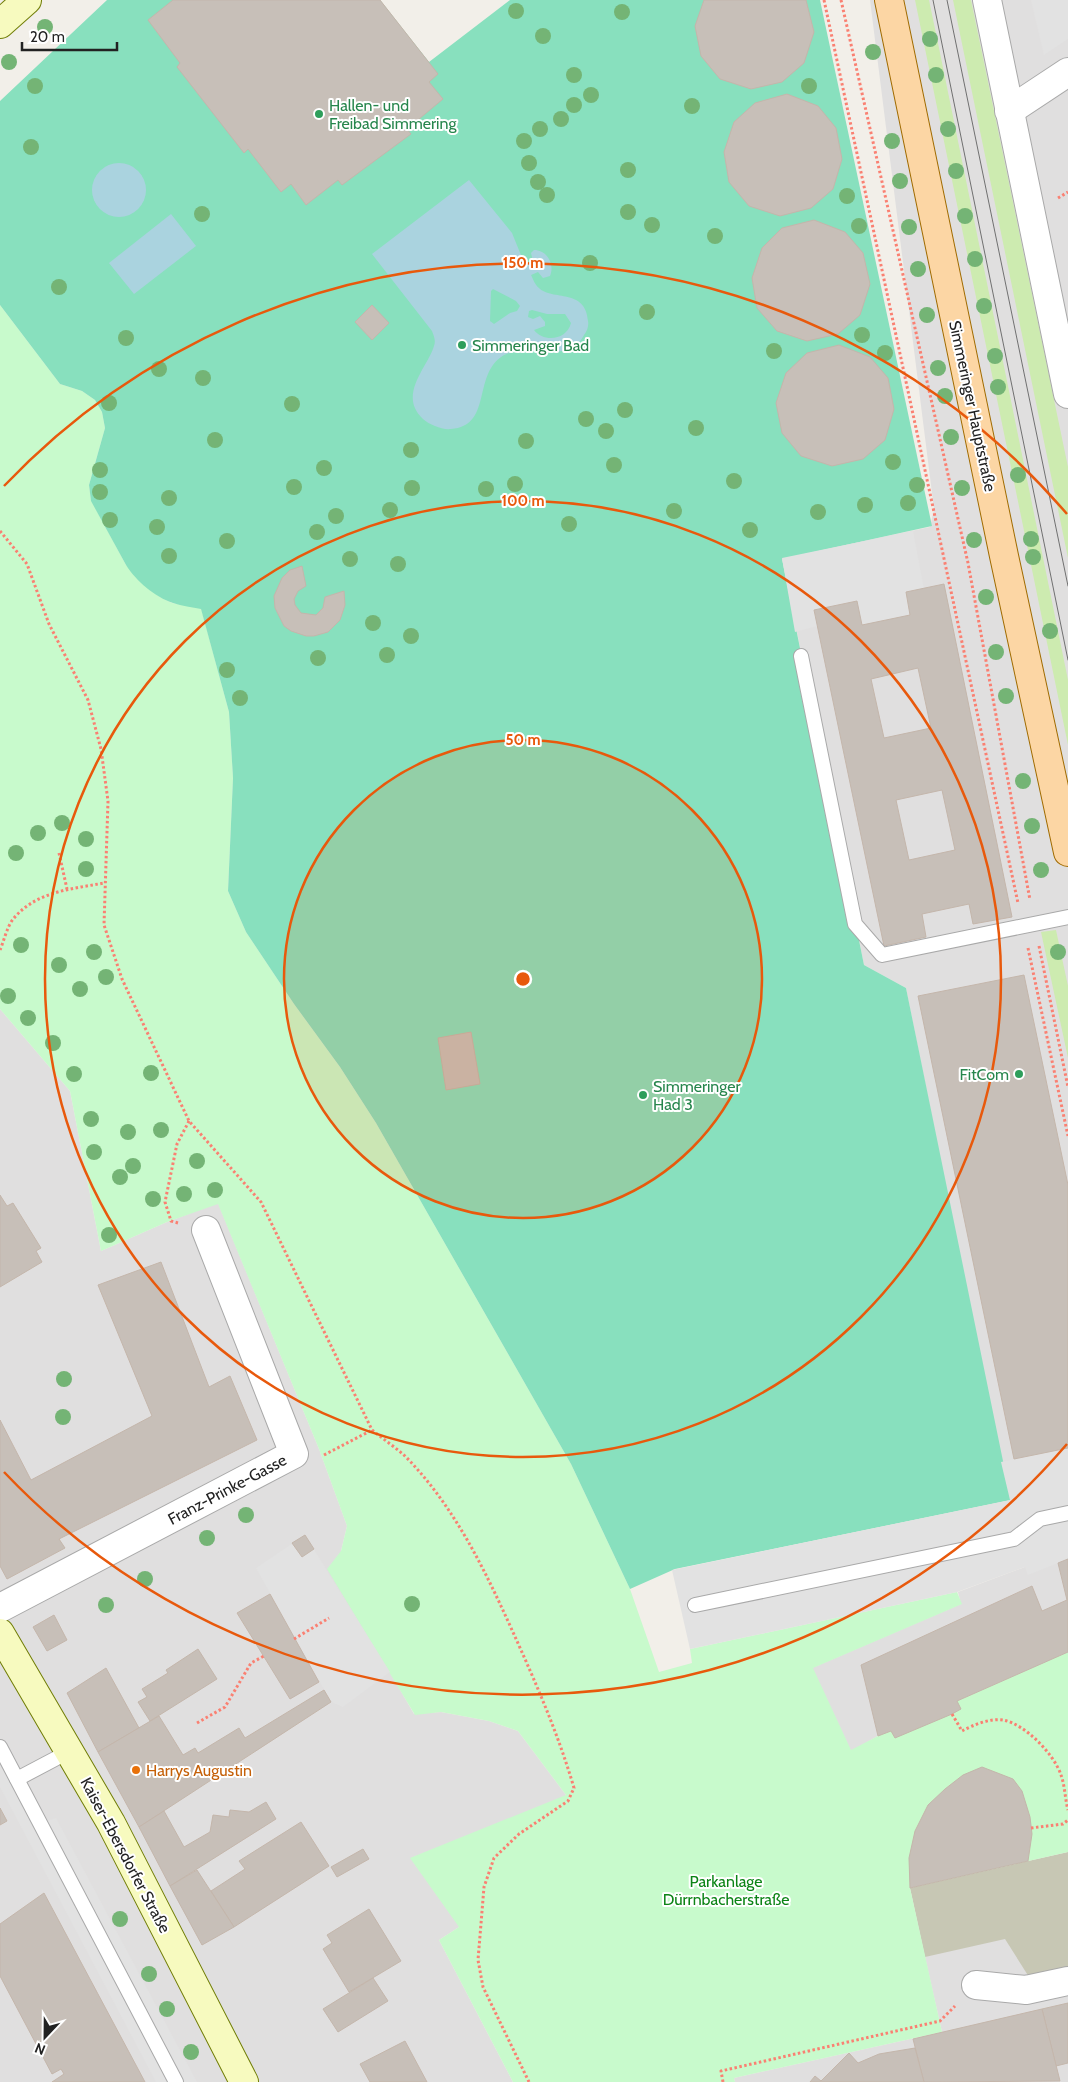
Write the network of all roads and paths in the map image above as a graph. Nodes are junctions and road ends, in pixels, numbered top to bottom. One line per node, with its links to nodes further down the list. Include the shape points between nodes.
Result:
1 (26, 0): 6 (main road)
2 (824, 0): 18 (path)
3 (841, 0): 18 (path, via 968,562)
4 (889, 0): 12 (main road, Simmeringer Hauptstraße, via 1004,556)
5 (987, 0): 8 (street)
6 (0, 24)
7 (1068, 72): 8 (street)
8 (1009, 111): 9 (street)
9 (1068, 394)
10 (0, 531): 15 (path, via 27,564 49,624 88,700 101,749 108,800)
11 (801, 656): 18 (lane, via 855,924 882,955)
12 (1065, 813): 13 (main road, Simmeringer Hauptstraße)
13 (1068, 852)
14 (59, 853): 16 (path)
15 (104, 882): 16 (path); 21 (path, via 104,925 122,979)
16 (66, 889): 19 (path, via 35,900 13,919)
17 (1068, 917): 18 (lane)
18 (1029, 924): 20 (path); 22 (path)
19 (0, 950)
20 (1068, 1087)
21 (189, 1121): 23 (path, via 177,1144 166,1202); 25 (path, via 261,1202)
22 (1068, 1136)
23 (171, 1221)
24 (206, 1230): 26 (street, Franz-Prinke-Gasse)
25 (372, 1430): 26 (path, via 321,1456); 46 (path, via 404,1456 432,1489 468,1541 489,1579 550,1715 574,1788 568,1800 519,1834 494,1858 484,1887 478,1960 483,1987)
26 (294, 1454): 29 (street, Franz-Prinke-Gasse)
27 (1068, 1513): 28 (lane, via 1040,1519 1014,1539)
28 (695, 1605)
29 (0, 1608)
30 (329, 1618): 32 (path)
31 (0, 1633): 37 (main road, Kaiser-Ebersdorfer Straße)
32 (294, 1639)
33 (264, 1656): 35 (path, via 251,1663 225,1707)
34 (952, 1714): 39 (path, via 962,1731 976,1724 1003,1720 1028,1732 1049,1753 1061,1775)
35 (197, 1724)
36 (0, 1747): 38 (lane)
37 (70, 1751): 38 (lane); 45 (main road, Kaiser-Ebersdorfer Straße, via 111,1823)
38 (17, 1779): 44 (lane)
39 (1068, 1810)
40 (1068, 1820): 41 (path, via 1063,1824)
41 (1032, 1828)
42 (1068, 1981): 43 (street, via 1026,1990)
43 (976, 1985): 47 (path, via 940,2021 721,2071)
44 (176, 2082)
45 (244, 2082)
46 (529, 2082)
47 (723, 2082)

